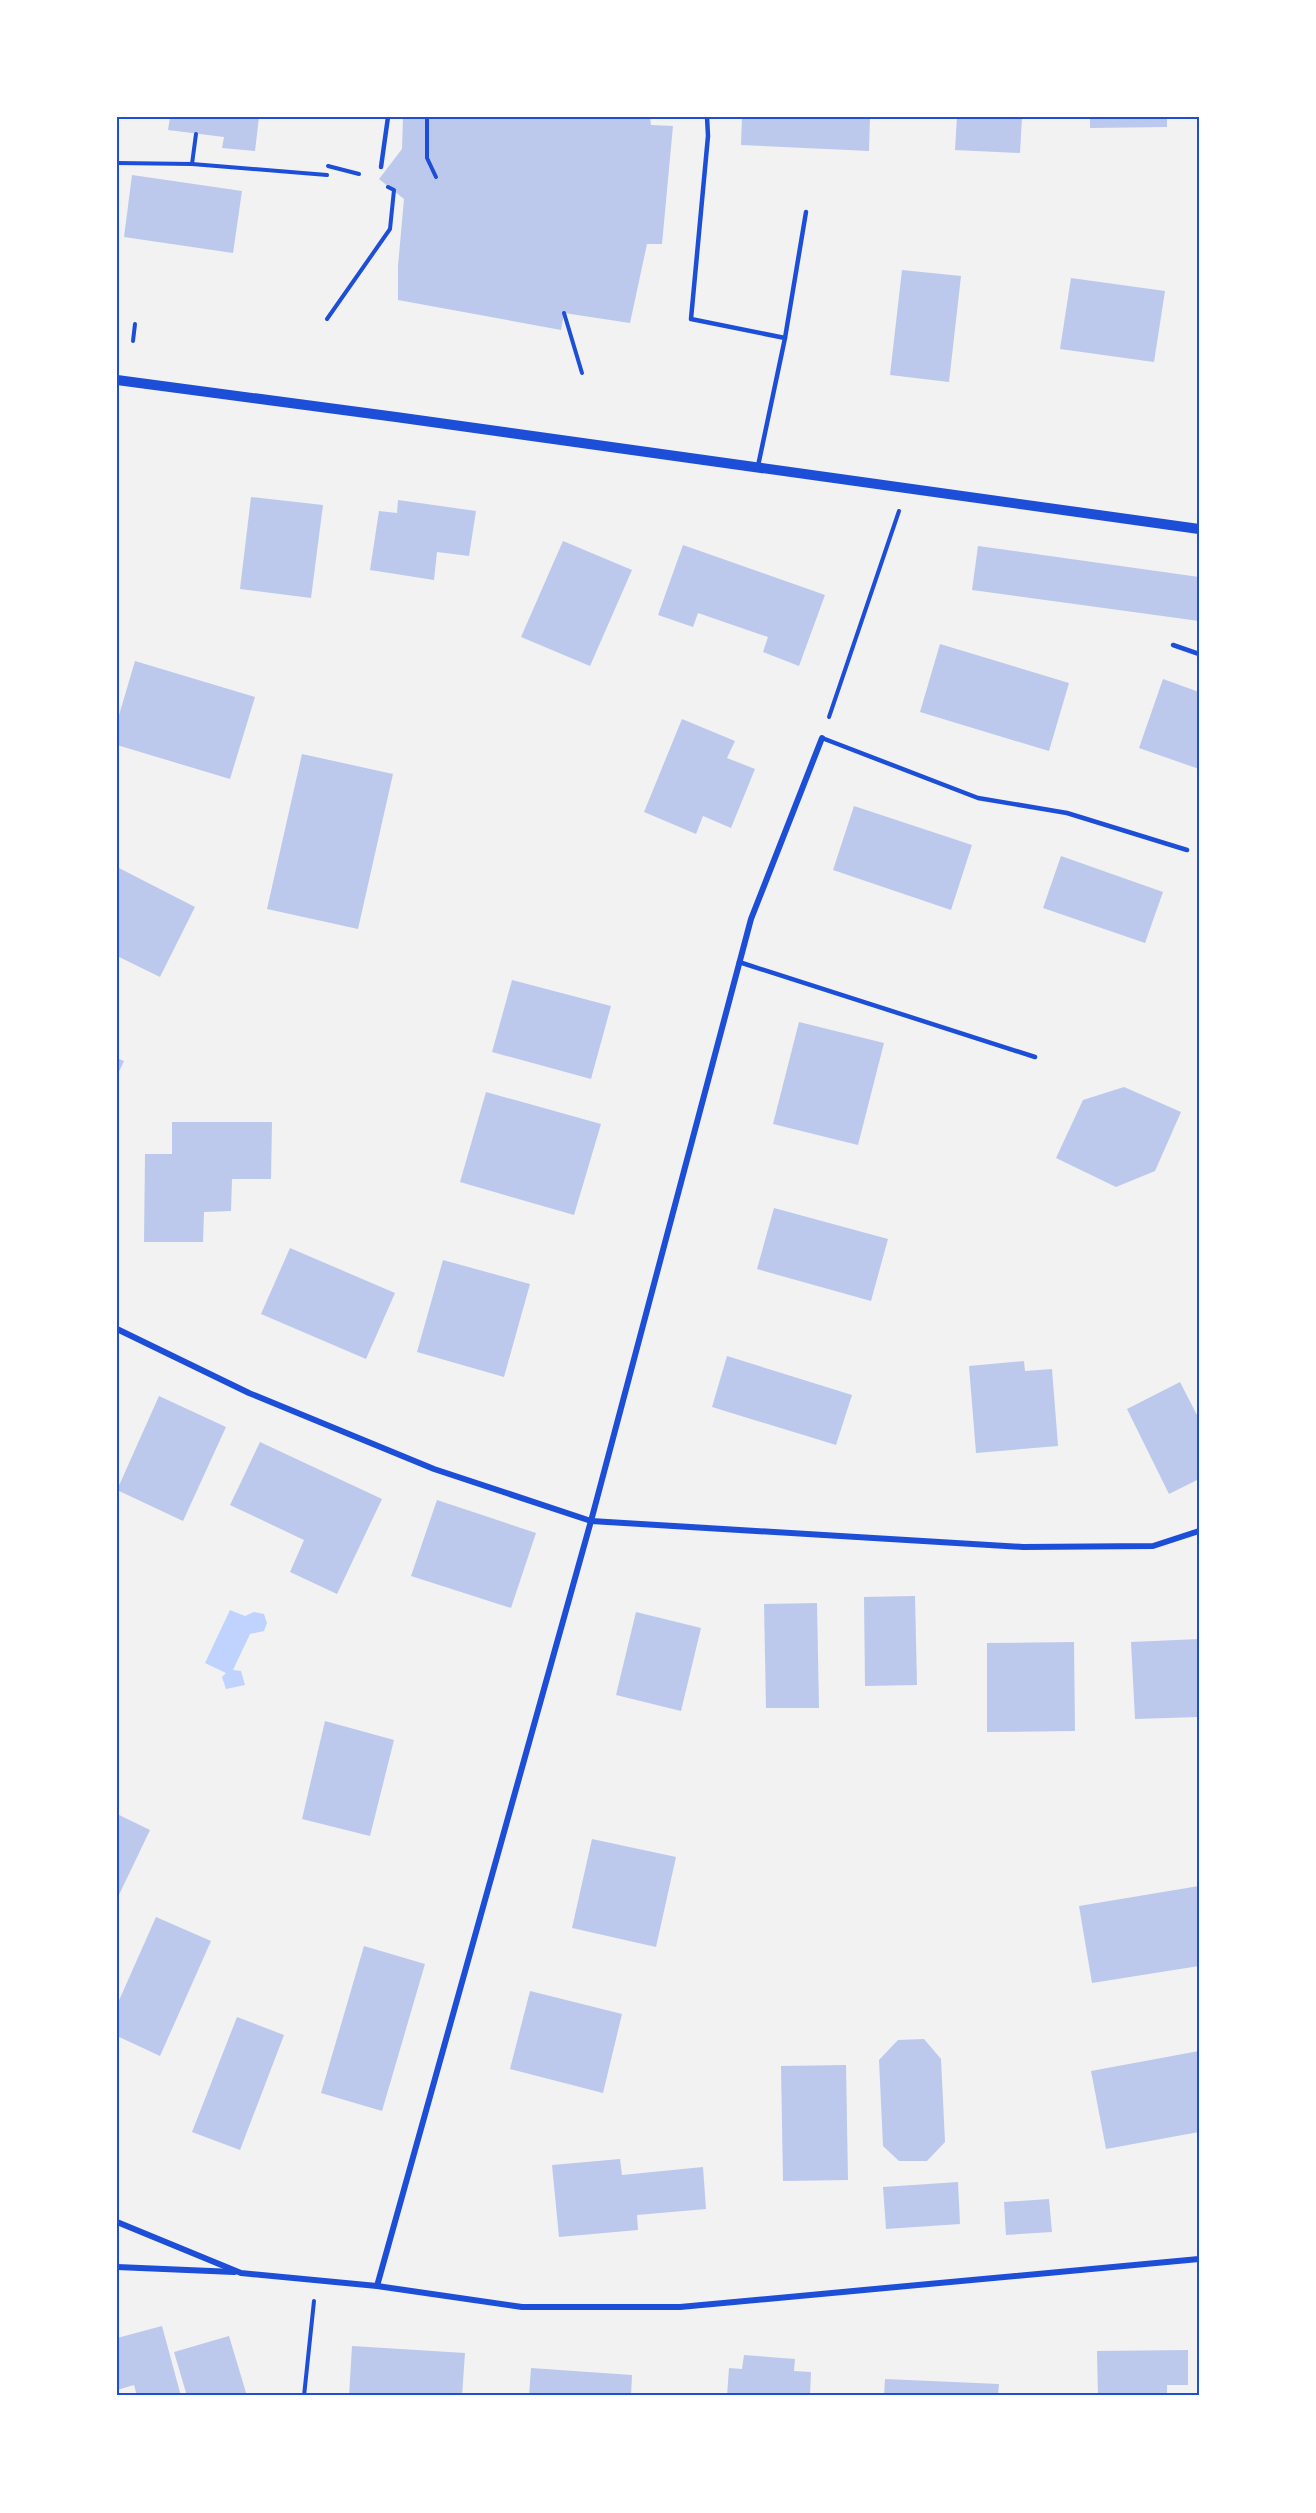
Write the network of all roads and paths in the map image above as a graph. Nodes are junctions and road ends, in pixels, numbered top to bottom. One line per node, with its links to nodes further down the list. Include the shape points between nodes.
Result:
1 (388, 117): 8 (lane)
2 (428, 117): 11 (path, via 427,158)
3 (707, 117): 17 (lane, via 691,319)
4 (196, 134): 6 (path)
5 (117, 163): 6 (path)
6 (192, 164): 9 (path)
7 (328, 166): 10 (path)
8 (381, 167)
9 (327, 175)
10 (362, 175)
11 (436, 177)
12 (383, 185): 15 (path, via 394,190 390,229)
13 (806, 212): 17 (lane)
14 (564, 313): 19 (path)
15 (327, 319)
16 (135, 324): 18 (path)
17 (785, 338): 21 (lane)
18 (133, 341)
19 (582, 374)
20 (117, 380): 21 (street)
21 (757, 468): 22 (street)
22 (905, 489): 23 (street); 26 (path)
23 (1199, 529)
24 (1173, 645): 25 (lane)
25 (1199, 654)
26 (822, 738): 27 (lane, via 978,798 1067,813); 28 (street, via 751,919)
27 (1187, 850)
28 (740, 962): 29 (lane); 31 (street)
29 (1035, 1057)
30 (117, 1329): 31 (street, via 249,1392 412,1460)
31 (591, 1521): 32 (street, via 1023,1547 1153,1546); 38 (street)
32 (1199, 1531)
33 (117, 2222): 36 (street)
34 (1199, 2259): 38 (street, via 680,2307 522,2307)
35 (117, 2267): 36 (street)
36 (241, 2272): 37 (street)
37 (316, 2281): 38 (street); 39 (path)
38 (377, 2286)
39 (304, 2396)

